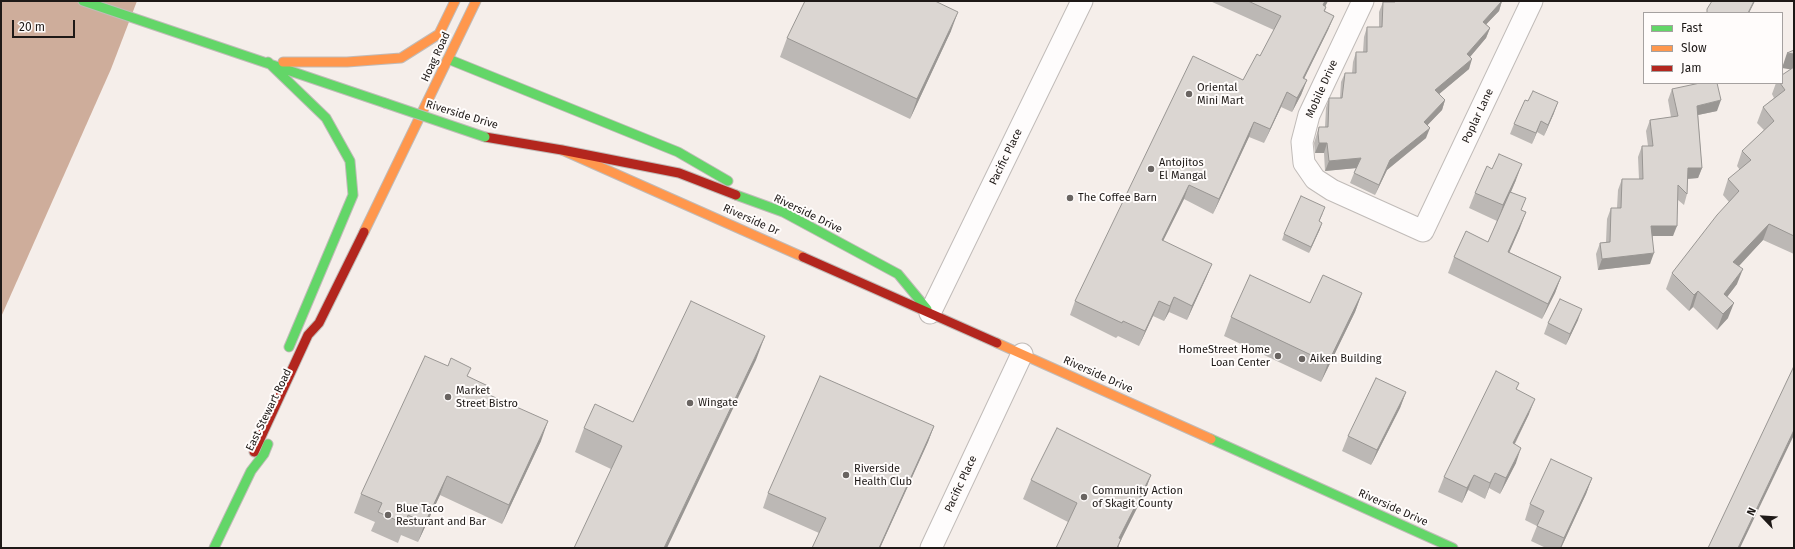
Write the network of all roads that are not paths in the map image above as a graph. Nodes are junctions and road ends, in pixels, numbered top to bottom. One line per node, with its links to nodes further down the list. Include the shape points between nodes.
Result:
1 (83, 1): 8 (main road, Riverside Drive)
2 (455, 1): 8 (main road, via 439,34 401,58 347,62)
3 (476, 1): 7 (main road, Hoag Road)
4 (1082, 1): 13 (street, Pacific Place)
5 (1363, 1): 12 (street, Mobile Drive, via 1310,115 1302,142 1304,163 1315,179 1332,190)
6 (1532, 1): 12 (street, Poplar Lane)
7 (448, 59): 9 (main road, Hoag Road); 11 (main road, via 678,152)
8 (268, 62): 10 (main road, Riverside Drive, bridge, via 485,137); 15 (main road, via 326,118 350,161 353,195)
9 (418, 123): 14 (main road, East Stewart Road)
10 (562, 150): 11 (main road, Riverside Drive, via 679,174); 13 (main road, Riverside Dr)
11 (783, 212): 13 (main road, Riverside Drive, via 898,274)
12 (1423, 231)
13 (930, 313): 16 (main road, Riverside Drive)
14 (319, 323): 18 (main road, East Stewart Road, via 308,335); 19 (main road, East Stewart Road, via 316,338 264,454)
15 (287, 353)
16 (1022, 354): 21 (street, Pacific Place); 22 (main road, Riverside Drive)
17 (259, 419): 18 (main road)
18 (254, 452): 19 (main road)
19 (251, 471): 20 (main road, East Stewart Road)
20 (214, 548)
21 (931, 548)
22 (1453, 548)

